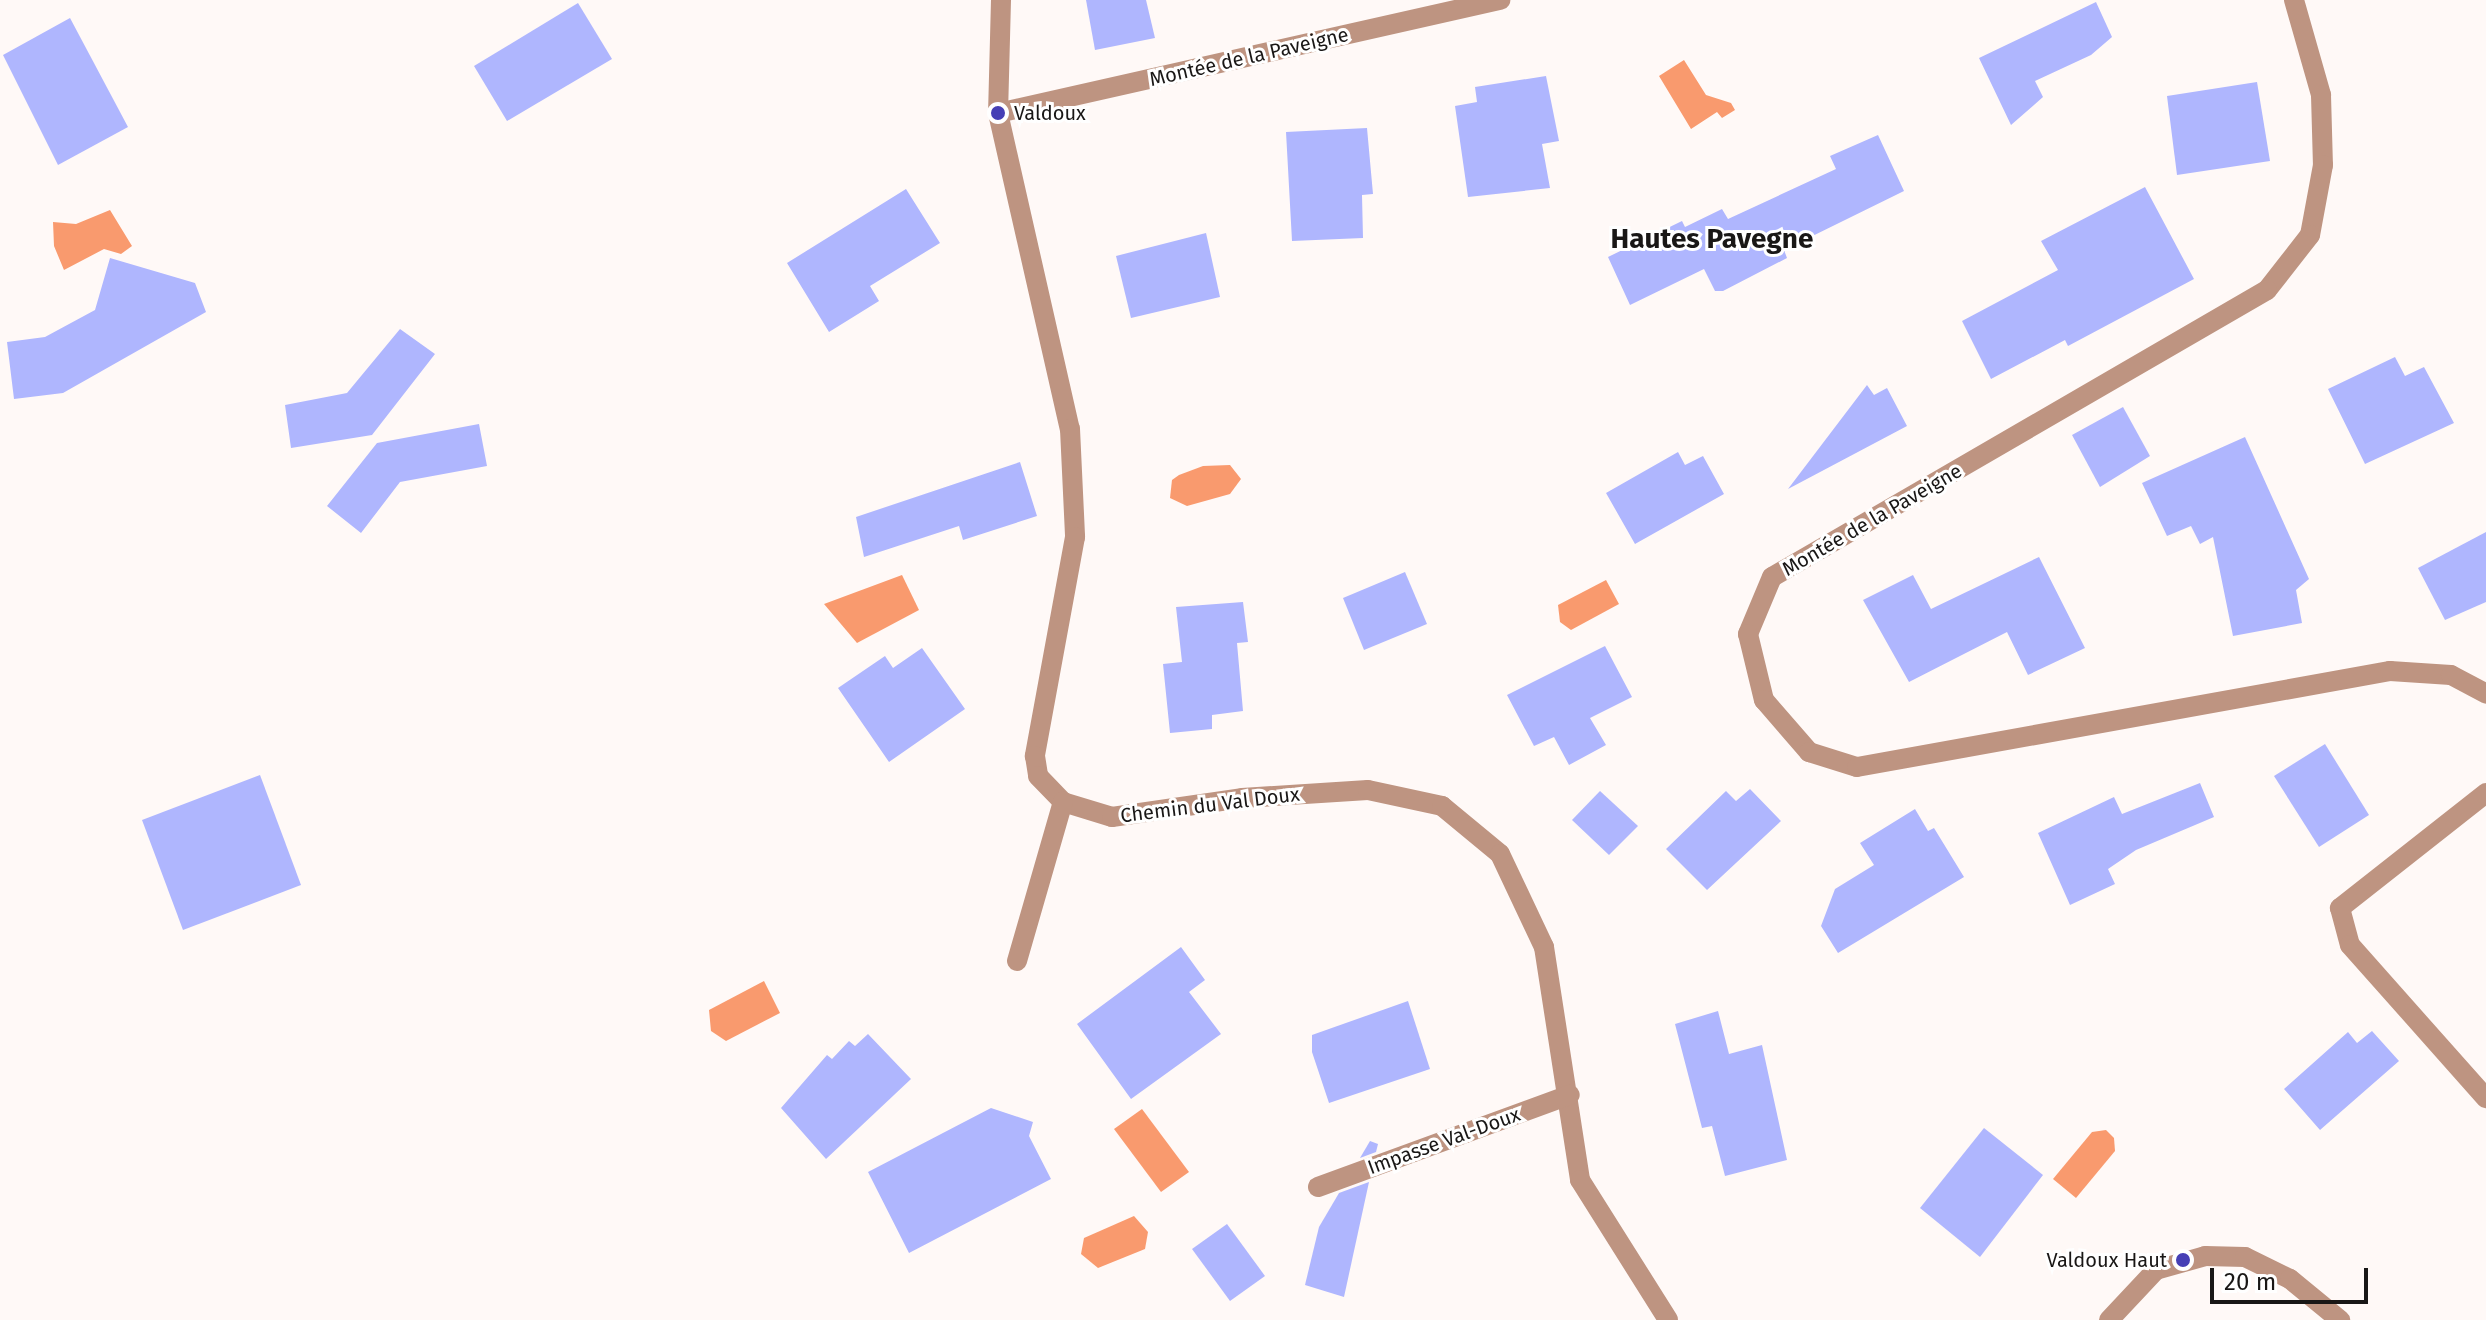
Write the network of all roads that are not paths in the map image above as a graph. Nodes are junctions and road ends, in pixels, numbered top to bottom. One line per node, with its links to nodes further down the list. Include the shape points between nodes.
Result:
1 (1001, 0): 4 (street)
2 (1500, 0): 4 (street, Montée de la Paveigne)
3 (2294, 0): 5 (street, Montée de la Paveigne, via 2321,95 2323,165 2310,235 2267,290 1772,577 1748,634 1764,700 1809,752 1857,767 2390,671 2451,675)
4 (998, 113): 7 (street, via 1070,429 1075,537 1035,756 1038,776)
5 (2486, 694)
6 (2486, 793): 10 (street, via 2340,908 2350,945)
7 (1063, 802): 8 (street); 9 (street, Chemin du Val Doux, via 1112,817 1242,798 1368,790 1442,806 1500,854 1544,947)
8 (1017, 961)
9 (1570, 1095): 11 (street, Impasse Val-Doux); 12 (street, Chemin du Val Doux, via 1580,1180)
10 (2486, 1098)
11 (1318, 1187)
12 (1668, 1320)
13 (2109, 1320): 14 (street, via 2156,1270 2205,1256 2245,1257 2290,1279)
14 (2340, 1320)

